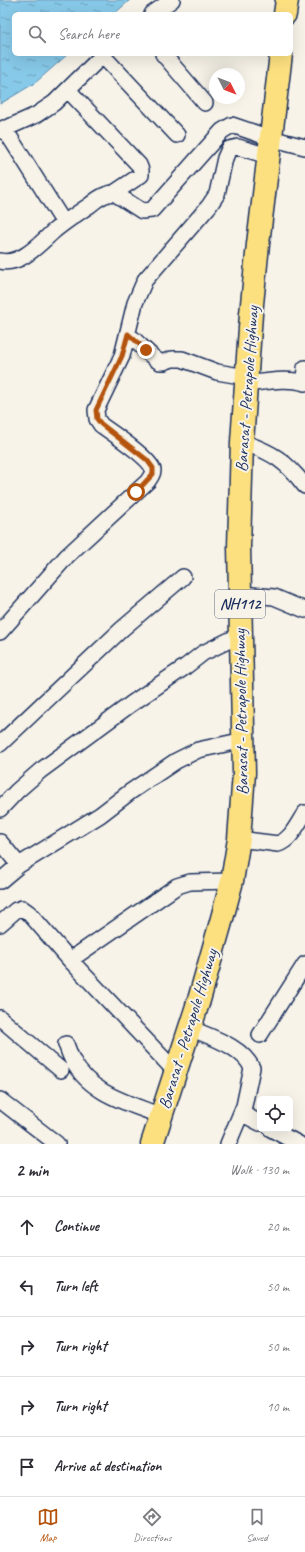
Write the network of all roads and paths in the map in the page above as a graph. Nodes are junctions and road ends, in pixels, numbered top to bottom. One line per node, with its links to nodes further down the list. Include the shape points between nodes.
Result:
1 (172, 0): 3 (street)
2 (287, 0): 4 (highway)
3 (155, 12)
4 (285, 12)
5 (102, 56): 9 (street)
6 (104, 56): 12 (street)
7 (165, 56): 10 (street)
8 (281, 56): 13 (highway, Barasat - Petrapole Highway / NH112)
9 (68, 90): 11 (street, via 36,115); 15 (street, via 139,165 141,175)
10 (205, 103)
11 (2, 129): 16 (street)
12 (177, 135)
13 (269, 147): 14 (street); 15 (street, via 232,125 222,131 152,210 142,210); 18 (street, via 229,149 217,194 145,280 135,303); 20 (highway, Barasat - Petrapole Highway / NH112)
14 (305, 147)
15 (114, 193): 16 (street, via 105,195)
16 (64, 223): 17 (street, via 29,253 16,260)
17 (0, 261)
18 (128, 334): 20 (street, via 160,362 182,359); 27 (street, via 122,356 96,410 97,419 147,460 153,468 153,474 67,556)
19 (305, 368): 21 (street)
20 (246, 380): 21 (street); 22 (highway, Barasat - Petrapole Highway / NH112)
21 (305, 383)
22 (242, 442): 23 (street, via 265,450 285,462); 25 (highway, Barasat - Petrapole Highway / NH112, via 238,547)
23 (305, 486)
24 (183, 577): 30 (street, via 122,629)
25 (240, 594): 26 (street, via 274,597); 28 (highway, Barasat - Petrapole Highway / NH112)
26 (305, 610)
27 (0, 632)
28 (240, 635): 29 (highway, Barasat - Petrapole Highway / NH112); 31 (street, via 203,653 131,704 40,771)
29 (244, 740): 33 (highway, Barasat - Petrapole Highway / NH112); 35 (street, via 198,750 176,761 100,815)
30 (0, 744)
31 (0, 809)
32 (305, 813): 33 (street, via 283,843)
33 (239, 839): 37 (highway, Barasat - Petrapole Highway / NH112)
34 (0, 842): 35 (street)
35 (19, 865): 36 (street)
36 (0, 881)
37 (232, 882): 39 (street, via 190,882 177,886); 42 (highway, Barasat - Petrapole Highway / NH112)
38 (0, 924): 39 (street, via 22,908 29,912)
39 (70, 960): 46 (street)
40 (305, 964): 43 (street)
41 (0, 1018): 45 (street)
42 (190, 1028): 46 (highway, Barasat - Petrapole Highway / NH112); 48 (street, via 230,1046 250,1064 251,1076)
43 (260, 1035)
44 (66, 1044): 49 (street, via 73,1062 98,1090)
45 (62, 1070)
46 (176, 1072): 49 (highway, Barasat - Petrapole Highway / NH112)
47 (0, 1100): 52 (street)
48 (241, 1113): 50 (street); 54 (street)
49 (161, 1116): 53 (highway, Barasat - Petrapole Highway / NH112)
50 (257, 1121)
51 (277, 1132): 55 (street)
52 (57, 1144)
53 (152, 1144)
54 (228, 1144)
55 (299, 1144)

